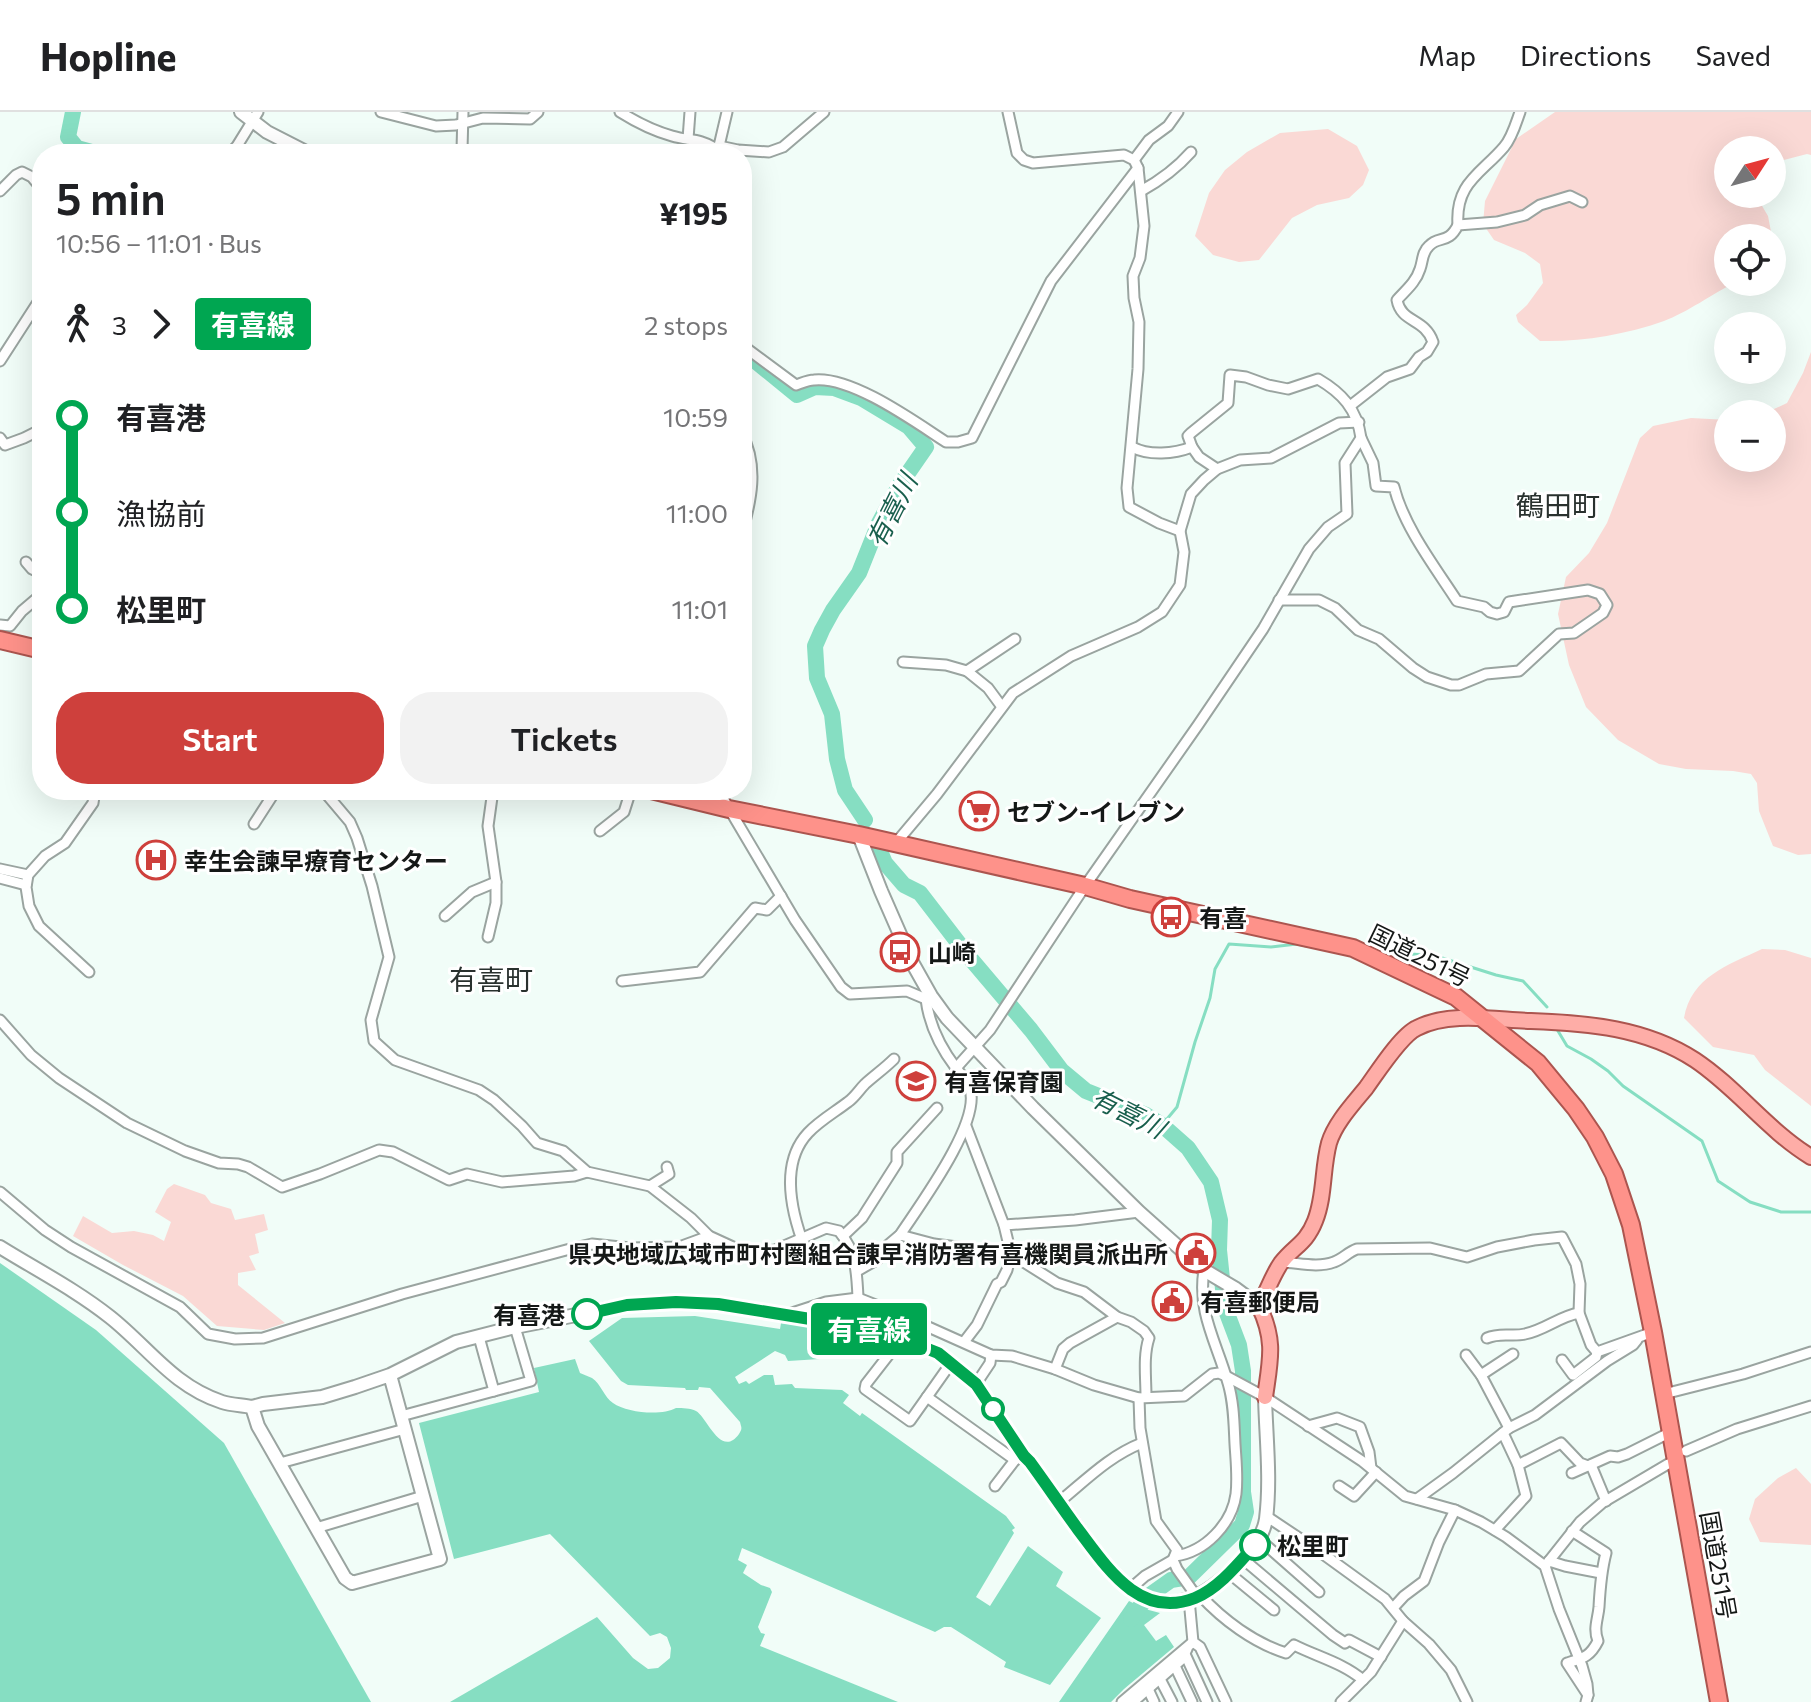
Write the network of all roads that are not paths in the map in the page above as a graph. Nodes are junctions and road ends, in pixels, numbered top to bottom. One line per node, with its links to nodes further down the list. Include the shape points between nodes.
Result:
1 (241, 112): 12 (street)
2 (381, 112): 13 (street, via 436,126)
3 (463, 112): 13 (street)
4 (538, 112): 13 (street, via 530,119)
5 (620, 112): 14 (street)
6 (690, 112): 14 (street)
7 (727, 112): 19 (street)
8 (824, 112): 20 (street, via 783,147)
9 (1008, 112): 22 (street, via 1017,153 1024,160 1124,155)
10 (1178, 112): 22 (street, via 1149,140)
11 (1520, 112): 27 (street, via 1507,144 1461,195)
12 (255, 116): 15 (street); 16 (street, via 267,132)
13 (462, 123): 17 (street)
14 (688, 139): 18 (street)
15 (238, 144)
16 (290, 144)
17 (462, 144)
18 (708, 144)
19 (716, 144)
20 (752, 151)
21 (1191, 152): 25 (street, via 1174,171)
22 (1136, 164): 25 (street); 29 (street, via 1051,281 972,438 946,442 844,384 812,380 796,385)
23 (32, 177): 24 (street, via 22,172)
24 (0, 191)
25 (1141, 191): 36 (street, via 1144,226 1133,276 1139,322)
26 (1582, 202): 27 (street, via 1570,196 1525,215)
27 (1458, 225): 31 (street, via 1444,241 1426,248 1412,285 1397,300 1433,342 1410,369 1387,377)
28 (32, 311): 30 (street)
29 (752, 352)
30 (0, 361)
31 (1350, 406): 32 (street); 37 (street, via 1318,379 1288,389 1230,375 1228,403 1188,436)
32 (1359, 422): 34 (street); 38 (street, via 1339,423 1271,458 1240,460)
33 (32, 434): 35 (street)
34 (1361, 438): 42 (street, via 1345,463 1347,514 1309,549); 42 (street, via 1376,486 1394,487 1402,511 1457,601 1497,614 1509,602 1588,590 1600,594 1607,605 1603,613 1574,633 1559,634 1519,671 1451,685 1413,668 1319,600)
35 (2, 445)
36 (1132, 447): 37 (street, via 1179,453); 39 (street, via 1129,507)
37 (1192, 447): 38 (street)
38 (1217, 469): 39 (street, via 1191,494)
39 (1180, 531): 50 (street, via 1180,585 1162,612 1071,656 1013,693)
40 (26, 562): 41 (street)
41 (32, 569)
42 (1279, 600): 67 (street)
43 (32, 602): 44 (street, via 10,626)
44 (0, 625)
45 (1015, 639): 49 (street)
46 (0, 640): 47 (highway)
47 (32, 648)
48 (903, 662): 49 (street)
49 (967, 671): 50 (street)
50 (1002, 707): 62 (street)
51 (93, 800): 65 (street, via 65,843 45,856)
52 (270, 800): 59 (street)
53 (331, 800): 83 (street, via 357,838 389,957 371,1020 374,1041 395,1060 479,1090 537,1143 563,1151)
54 (492, 800): 66 (street, via 488,826)
55 (628, 800): 60 (street, via 624,812)
56 (692, 800): 58 (highway, 国道251号)
57 (724, 800): 58 (street)
58 (729, 809): 61 (highway, 国道251号); 68 (street)
59 (254, 824)
60 (600, 831)
61 (859, 835): 62 (highway, 国道251号); 73 (street)
62 (895, 844): 67 (highway, 国道251号)
63 (0, 869): 65 (street)
64 (0, 878): 65 (street)
65 (27, 880): 71 (street, via 29,906 39,926)
66 (496, 882): 69 (street, via 472,892); 70 (street)
67 (1085, 886): 74 (highway, 国道251号, via 1353,948 1456,997); 76 (street)
68 (781, 896): 72 (street, via 767,910 755,908 700,972); 73 (street, via 819,957 850,994 907,991)
69 (445, 916)
70 (488, 937)
71 (89, 972)
72 (622, 981)
73 (928, 998): 76 (street); 78 (street, via 932,1026)
74 (1486, 1019): 81 (main road, via 1600,1026 1656,1040 1695,1060 1773,1131); 94 (main road, via 1449,1018 1415,1028 1405,1038 1341,1120 1330,1142 1314,1224); 104 (highway, 国道251号, via 1538,1063 1576,1109 1614,1174 1631,1225)
75 (0, 1020): 83 (street, via 59,1078 127,1123 219,1163 248,1167 282,1187 379,1150 449,1180 467,1174 502,1182)
76 (976, 1047): 78 (street); 86 (street)
77 (894, 1059): 91 (street, via 796,1149 790,1194)
78 (956, 1068): 80 (street, via 971,1090)
79 (937, 1108): 90 (street, via 897,1152 897,1163 862,1218)
80 (966, 1126): 87 (street); 88 (street)
81 (1811, 1157)
82 (667, 1167): 84 (street, via 669,1174)
83 (587, 1172): 84 (street)
84 (650, 1186): 89 (street)
85 (0, 1192): 89 (street, via 71,1247 180,1307 208,1334 235,1339 263,1338 402,1294 592,1244 679,1247)
86 (1139, 1212): 87 (street); 96 (street)
87 (1004, 1225): 93 (street)
88 (900, 1235): 93 (street); 95 (street, via 878,1259)
89 (709, 1236): 91 (street, via 753,1253)
90 (843, 1236): 91 (street, via 826,1228); 95 (street)
91 (802, 1240)
92 (0, 1247): 127 (street, via 80,1295 197,1392)
93 (1011, 1254): 102 (street, via 1057,1283 1084,1292); 108 (street, via 1001,1282)
94 (1282, 1262): 98 (main road); 99 (street, via 1319,1265 1357,1249 1430,1248 1467,1257 1562,1237 1576,1264)
95 (857, 1271): 97 (street)
96 (1209, 1273): 98 (street); 119 (street, via 1202,1284 1203,1310)
97 (858, 1298): 100 (street); 101 (street)
98 (1259, 1306): 124 (main road, via 1271,1349)
99 (1579, 1313): 107 (street, via 1522,1335); 109 (street)
100 (785, 1315): 103 (street, via 676,1302 627,1305); 106 (street)
101 (906, 1317): 106 (street); 108 (street)
102 (1117, 1317): 116 (street, via 1070,1343); 125 (street, via 1149,1338)
103 (515, 1327): 105 (street); 121 (street, via 531,1381)
104 (1646, 1335): 109 (street); 122 (highway, 国道251号); 130 (street)
105 (479, 1337): 117 (street, via 456,1342); 121 (street)
106 (898, 1338): 115 (street); 123 (street, via 865,1389 910,1421)
107 (1487, 1338)
108 (964, 1342): 112 (street)
109 (1597, 1352): 114 (street, via 1573,1375)
110 (1811, 1352): 122 (street)
111 (1513, 1354): 118 (street)
112 (991, 1355): 116 (street); 120 (street)
113 (1466, 1355): 118 (street)
114 (1562, 1360)
115 (951, 1363): 120 (street); 123 (street)
116 (1055, 1369): 125 (street)
117 (390, 1375): 127 (street, via 322,1397); 128 (street)
118 (1481, 1375): 130 (street)
119 (1228, 1377): 124 (street); 125 (street, via 1212,1374 1184,1396); 154 (street, via 1235,1497 1229,1515 1208,1542)
120 (976, 1384): 134 (street)
121 (494, 1391): 128 (street)
122 (1664, 1394): 131 (highway, 国道251号)
123 (927, 1397): 134 (street)
124 (1265, 1397): 129 (street); 148 (street)
125 (1142, 1398): 132 (street)
126 (1811, 1406): 133 (street)
127 (252, 1407): 135 (street)
128 (403, 1422): 135 (street); 143 (street)
129 (1308, 1426): 139 (street); 139 (street, via 1337,1418 1360,1427)
130 (1506, 1430): 137 (street); 144 (street)
131 (1671, 1432): 138 (street); 181 (highway, 国道251号)
132 (1142, 1443): 146 (street, via 1116,1455); 154 (street, via 1156,1521 1177,1550)
133 (1686, 1451)
134 (1019, 1458): 141 (street); 146 (street, via 1030,1462)
135 (280, 1463): 149 (street)
136 (1668, 1464): 145 (street)
137 (1518, 1465): 138 (street, via 1561,1443); 150 (street, via 1526,1496)
138 (1589, 1465): 140 (street); 145 (street)
139 (1373, 1470): 142 (street, via 1354,1496); 144 (street, via 1405,1496)
140 (1572, 1473)
141 (995, 1486)
142 (1339, 1486)
143 (423, 1496): 149 (street); 149 (street, via 440,1559 352,1583)
144 (1417, 1499): 147 (street)
145 (1606, 1501): 151 (street)
146 (1059, 1502): 158 (street, via 1108,1570)
147 (1455, 1510): 150 (street); 161 (street, via 1424,1581)
148 (1266, 1516): 152 (street); 161 (street)
149 (316, 1528)
150 (1495, 1530): 155 (street)
151 (1572, 1531): 155 (street); 157 (street, via 1606,1553)
152 (1259, 1539): 153 (street); 159 (street)
153 (1243, 1559): 156 (street); 165 (street, via 1333,1635)
154 (1175, 1562): 158 (street, via 1145,1576); 160 (street)
155 (1547, 1564): 157 (street); 166 (street)
156 (1229, 1573): 160 (street); 162 (street)
157 (1601, 1573): 166 (street, via 1598,1641 1592,1653)
158 (1132, 1591): 160 (street, via 1169,1604)
159 (1319, 1592)
160 (1192, 1597): 164 (street); 169 (street, via 1274,1649 1286,1653 1294,1645 1341,1664)
161 (1393, 1608): 163 (street)
162 (1274, 1610)
163 (1403, 1621): 165 (street); 180 (street, via 1451,1670)
164 (1189, 1647): 167 (street); 172 (street); 177 (street); 178 (street, via 1200,1647)
165 (1381, 1657): 169 (street)
166 (1579, 1659): 171 (street)
167 (1175, 1666): 168 (street); 176 (street)
168 (1160, 1679): 170 (street); 175 (street)
169 (1363, 1680): 179 (street)
170 (1148, 1689): 173 (street); 174 (street)
171 (1588, 1699)
172 (1122, 1702)
173 (1133, 1702)
174 (1154, 1702)
175 (1172, 1702)
176 (1192, 1702)
177 (1207, 1702)
178 (1226, 1702)
179 (1341, 1702)
180 (1467, 1702)
181 (1719, 1702)

